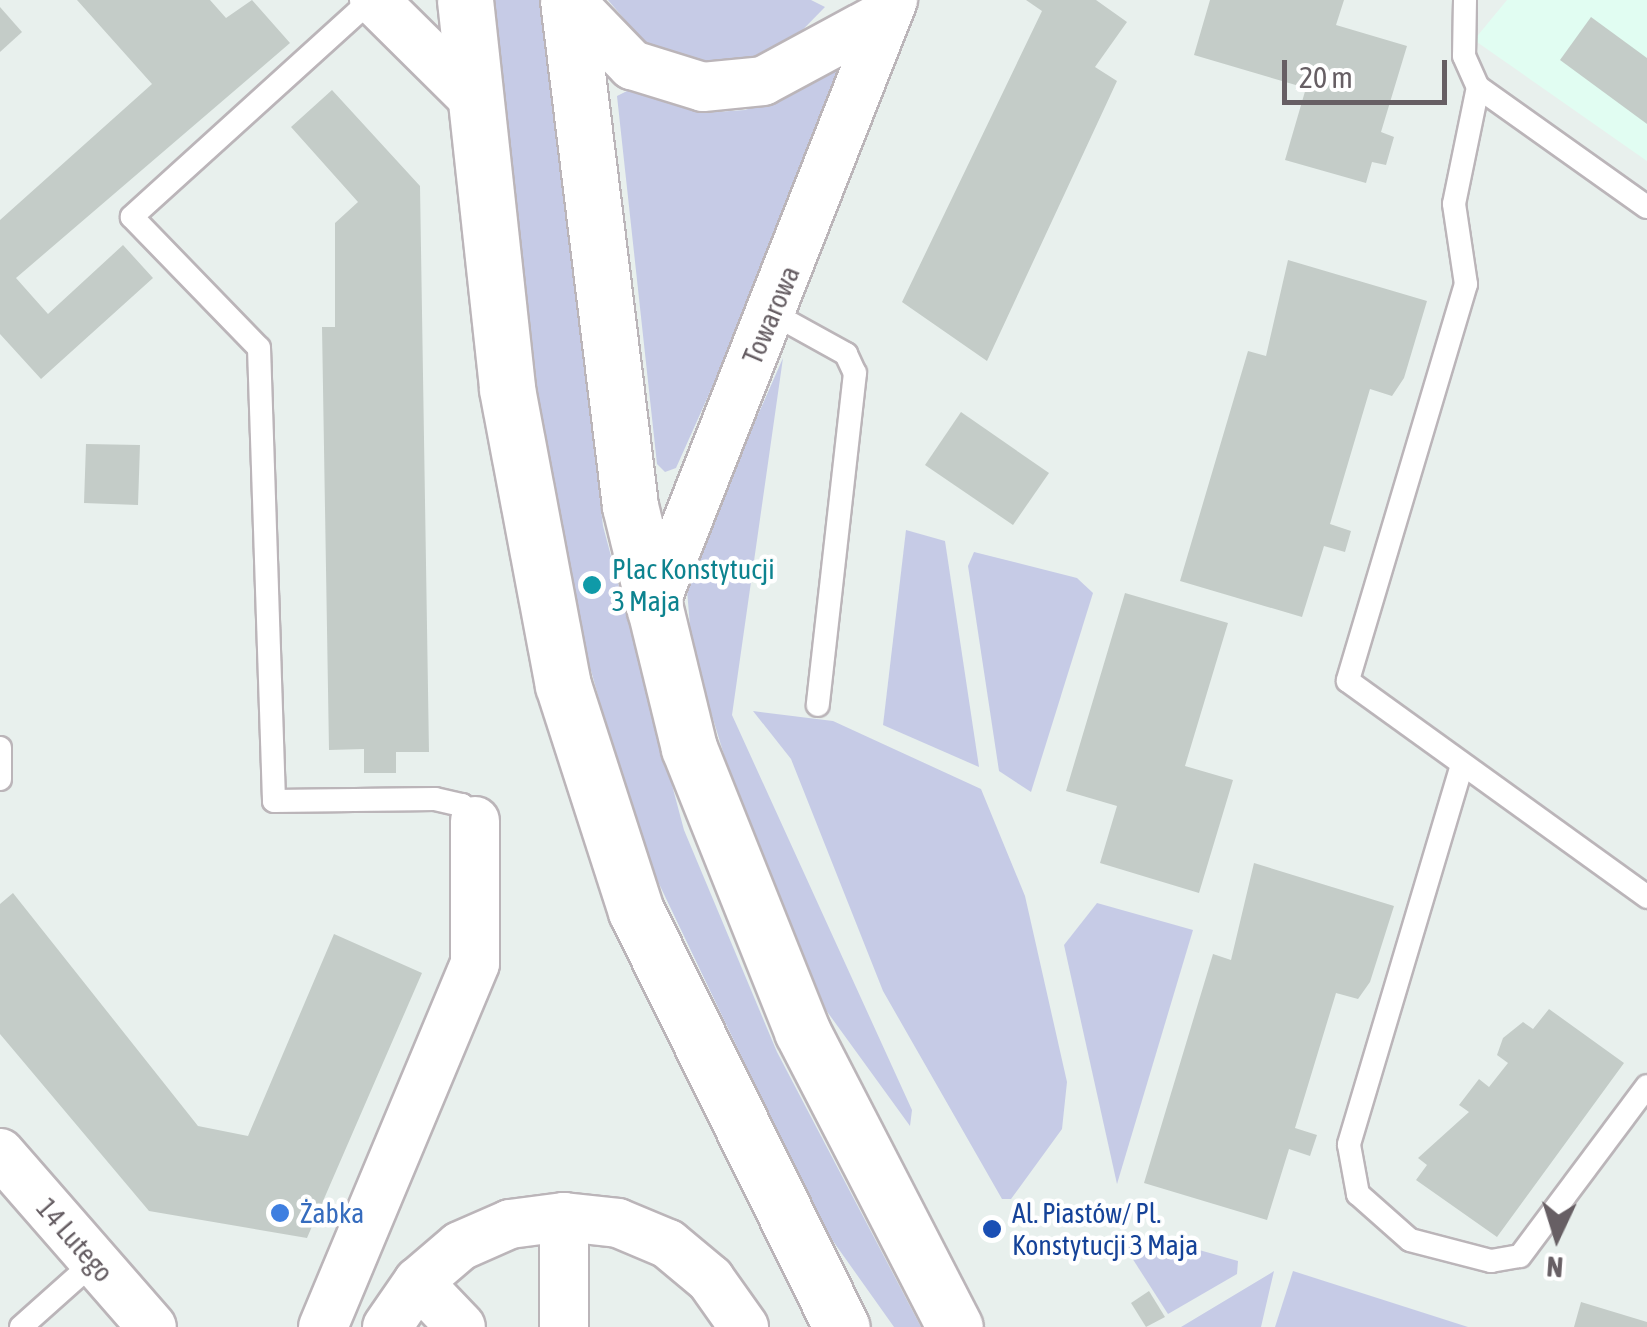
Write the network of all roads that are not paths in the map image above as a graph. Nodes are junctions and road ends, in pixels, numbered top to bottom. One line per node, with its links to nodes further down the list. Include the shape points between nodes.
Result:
1 (372, 0): 7 (street); 15 (lane, via 132,217 259,348 274,801 435,799 462,805)
2 (465, 0): 7 (main road)
3 (569, 0): 5 (street, Towarowa, via 632,65 704,87 775,76); 10 (main road, via 612,384)
4 (1465, 0): 6 (lane, via 1464,56)
5 (888, 8): 9 (street, Towarowa)
6 (1478, 87): 8 (lane); 13 (lane, via 1454,204 1466,284 1348,681)
7 (475, 100): 29 (main road, via 507,389 569,704 636,911)
8 (1647, 207)
9 (772, 312): 10 (street, Towarowa, via 682,519); 11 (lane, via 846,354 855,373)
10 (652, 611): 30 (main road, via 736,884)
11 (818, 705)
12 (0, 748): 14 (lane)
13 (1462, 765): 16 (lane); 17 (lane, via 1349,1145 1358,1194 1410,1240 1491,1261 1520,1256)
14 (0, 779)
15 (474, 821): 24 (street, via 475,963)
16 (1647, 897)
17 (1647, 1086)
18 (0, 1153): 20 (street, 14 Lutego)
19 (564, 1217): 21 (street, via 476,1238); 27 (street); 28 (street, via 618,1224 668,1244 710,1279)
20 (94, 1262): 22 (lane); 23 (street, 14 Lutego)
21 (418, 1282): 25 (street); 26 (street)
22 (21, 1327)
23 (152, 1327)
24 (323, 1327)
25 (387, 1327)
26 (462, 1327)
27 (564, 1327)
28 (744, 1327)
29 (842, 1327)
30 (955, 1327)

